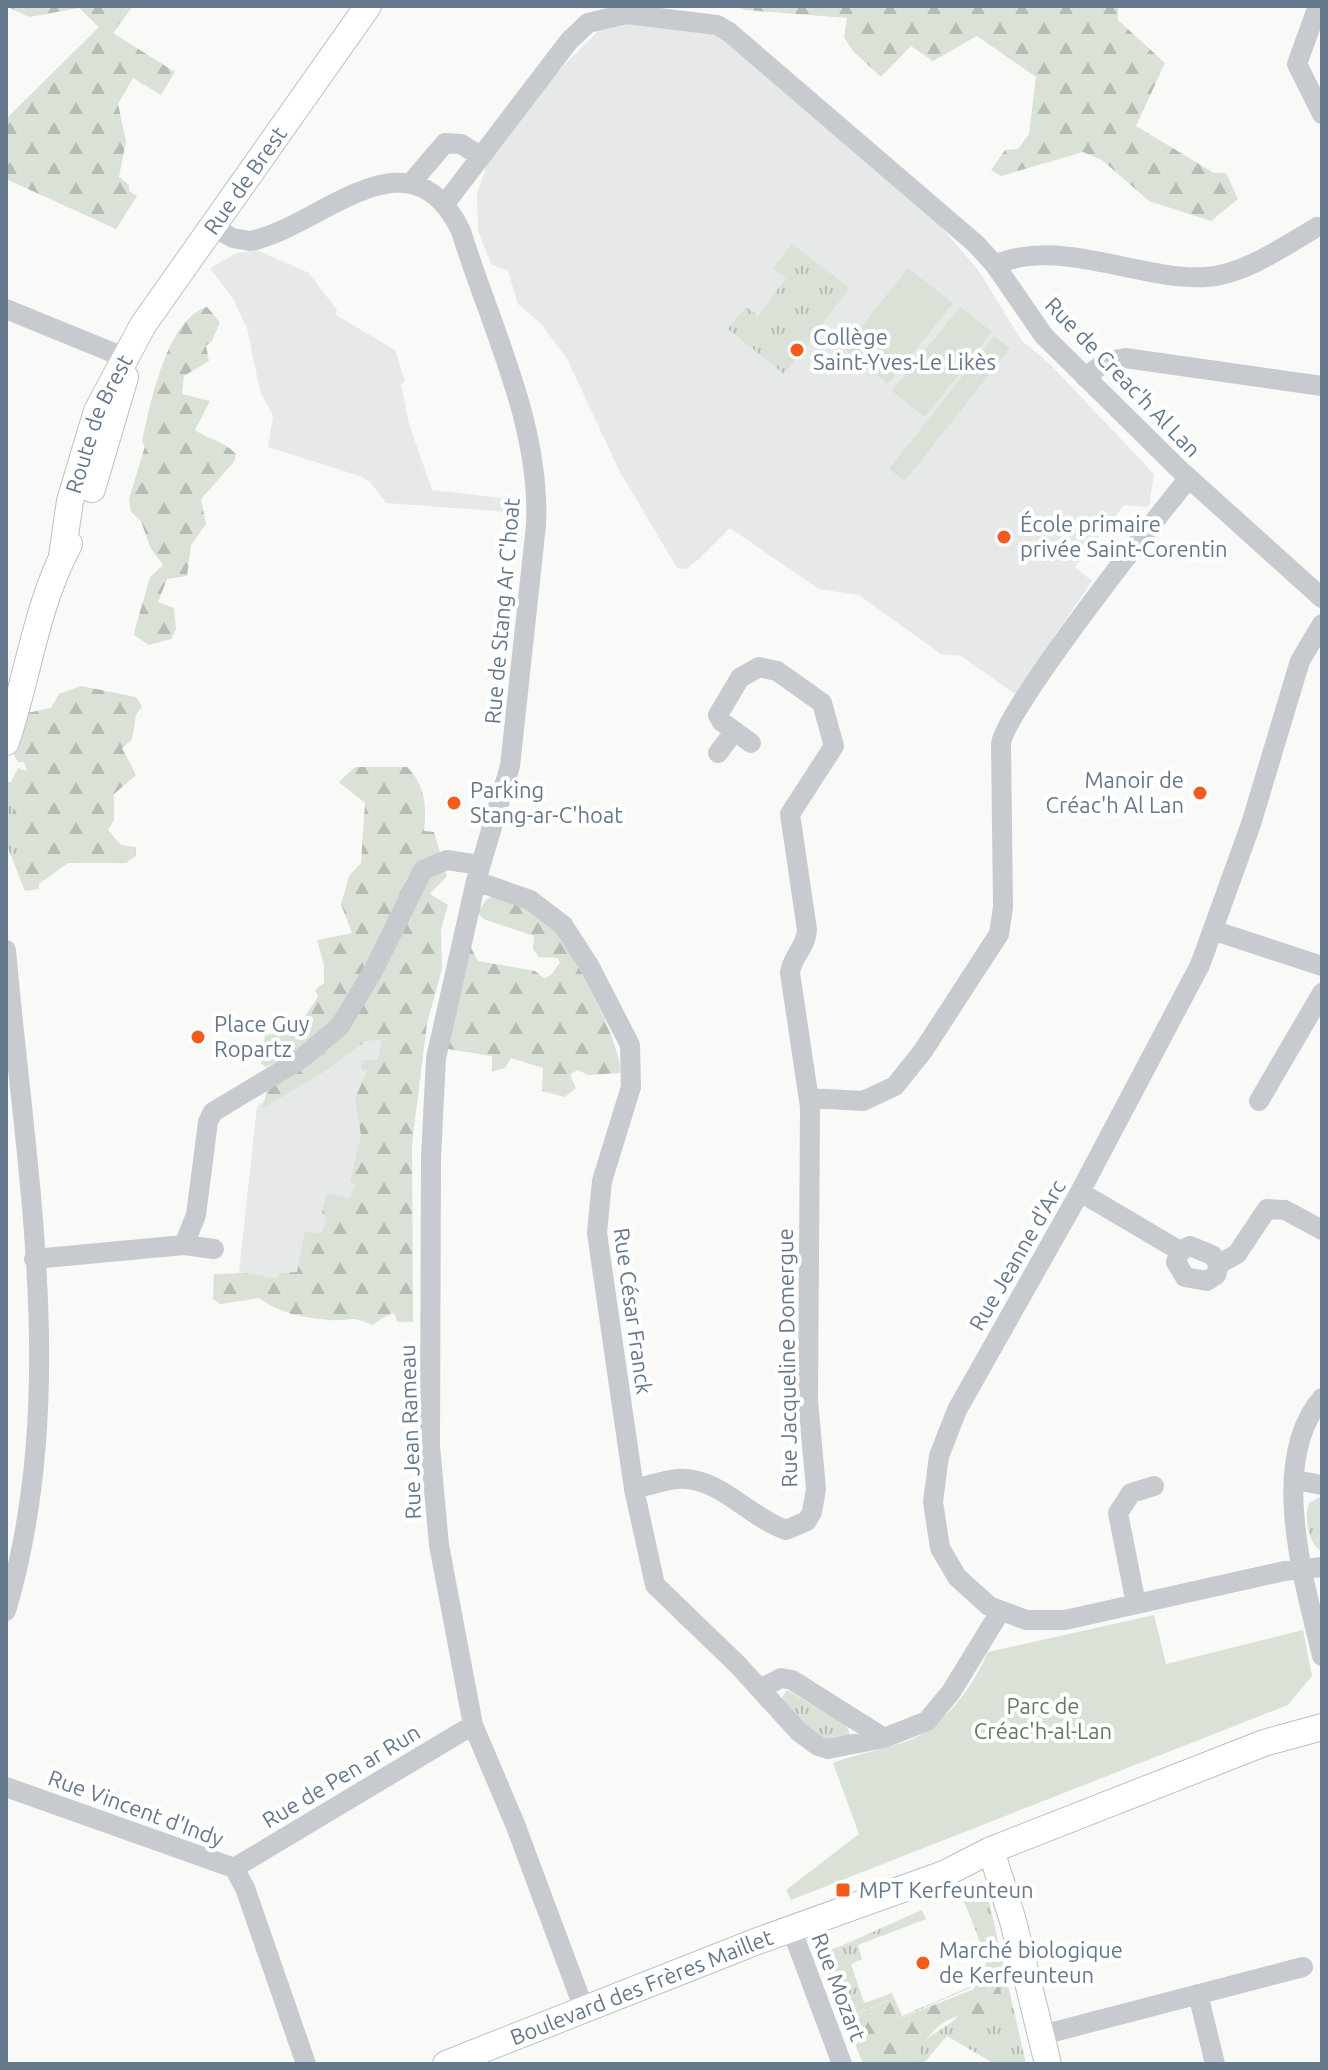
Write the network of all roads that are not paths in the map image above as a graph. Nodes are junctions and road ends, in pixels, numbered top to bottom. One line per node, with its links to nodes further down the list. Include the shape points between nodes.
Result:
1 (368, 6): 8 (street, Rue de Brest)
2 (1318, 6): 4 (street, via 1297,64)
3 (718, 16): 5 (street, via 626,14 588,23); 10 (street, Rue de Creac'h Al Lan)
4 (1322, 114)
5 (480, 156): 6 (street, via 450,142); 7 (street)
6 (411, 183): 7 (street, Rue de Stang Ar C'hoat); 8 (street, via 368,188 258,239 237,239)
7 (444, 205): 22 (street, Rue de Stang Ar C'hoat, via 461,231 521,410 538,492 512,753)
8 (210, 226): 12 (street, Rue de Brest, via 153,307)
9 (1317, 227): 10 (street, via 1278,250 1206,277 1033,254)
10 (995, 265): 13 (street, Rue de Creac'h Al Lan, via 1036,327)
11 (6, 309): 12 (street)
12 (126, 358): 18 (street, Route de Brest, via 117,411 92,490 62,556)
13 (1085, 377): 14 (street, via 1107,361 1125,358); 15 (street, Rue de Creac'h Al Lan)
14 (1322, 386)
15 (1189, 478): 16 (street, Rue de Creac'h Al Lan); 27 (street, via 1005,728 999,934 895,1086 863,1101)
16 (1322, 598)
17 (1322, 624): 23 (street, Rue Jeanne d'Arc, via 1296,675)
18 (22, 674): 19 (street, Route de Brest); 20 (street, Route de Brest)
19 (6, 696)
20 (6, 742)
21 (718, 753): 27 (street, via 743,737 722,722 719,711 740,678 759,667 777,671 822,703 832,751 790,814 807,930 790,973)
22 (478, 873): 31 (street, Rue César Franck, via 447,860 423,870 340,1026 301,1059 221,1104 209,1117 196,1215); 40 (street, Rue César Franck, via 530,900 563,925 630,1045 631,1087 602,1181 597,1233); 47 (street, Rue Jean Rameau, via 433,1090 430,1325 436,1521)
23 (1215, 931): 25 (street); 29 (street, Rue Jeanne d'Arc)
24 (6, 950): 34 (street)
25 (1322, 966)
26 (1322, 993): 28 (street)
27 (810, 1098): 40 (street, Rue Jacqueline Domergue, via 808,1401 816,1489 812,1512 800,1526 786,1530 692,1480)
28 (1259, 1101)
29 (1080, 1192): 33 (street); 44 (street, Rue Jeanne d'Arc, via 957,1410 939,1456 933,1502 944,1559 968,1589)
30 (1322, 1230): 35 (street, via 1273,1207 1263,1212 1237,1254)
31 (184, 1245): 32 (street); 34 (street)
32 (214, 1249)
33 (1180, 1251): 35 (street, via 1198,1247); 35 (street, via 1176,1262 1185,1277 1211,1280)
34 (34, 1259): 43 (street, via 41,1380 37,1456)
35 (1219, 1264)
36 (1322, 1398): 37 (street, via 1302,1432)
37 (1296, 1480): 38 (street); 41 (street, via 1294,1532)
38 (1322, 1485)
39 (1154, 1486): 42 (street, via 1131,1493 1118,1513)
40 (634, 1489): 46 (street, Rue César Franck, via 655,1585)
41 (1312, 1568): 42 (street, Rue Jeanne d'Arc); 45 (street)
42 (1136, 1604): 44 (street, Rue Jeanne d'Arc, via 1052,1622)
43 (6, 1611)
44 (1000, 1612): 49 (street, via 934,1714)
45 (1322, 1656)
46 (760, 1689): 49 (street, via 781,1678 792,1680); 49 (street, Rue César Franck, via 818,1746 843,1748)
47 (473, 1725): 52 (street, Rue de Pen ar Run); 56 (street, Rue Jean Rameau)
48 (1322, 1727): 51 (street, Boulevard des Frères Maillet, via 1264,1743)
49 (884, 1738)
50 (6, 1787): 52 (street, Rue Vincent d'Indy)
51 (991, 1850): 53 (street, Boulevard des Frères Maillet, via 953,1855 924,1873); 57 (street)
52 (234, 1868): 58 (street, Rue Vincent d'Indy)
53 (791, 1928): 56 (street, Boulevard des Frères Maillet); 60 (street, Rue Mozart)
54 (1303, 1967): 55 (street)
55 (1198, 1994): 57 (street); 62 (street)
56 (584, 2009): 59 (street, Boulevard des Frères Maillet)
57 (1042, 2035): 61 (street)
58 (306, 2064)
59 (446, 2064)
60 (842, 2064)
61 (1048, 2064)
62 (1215, 2064)

